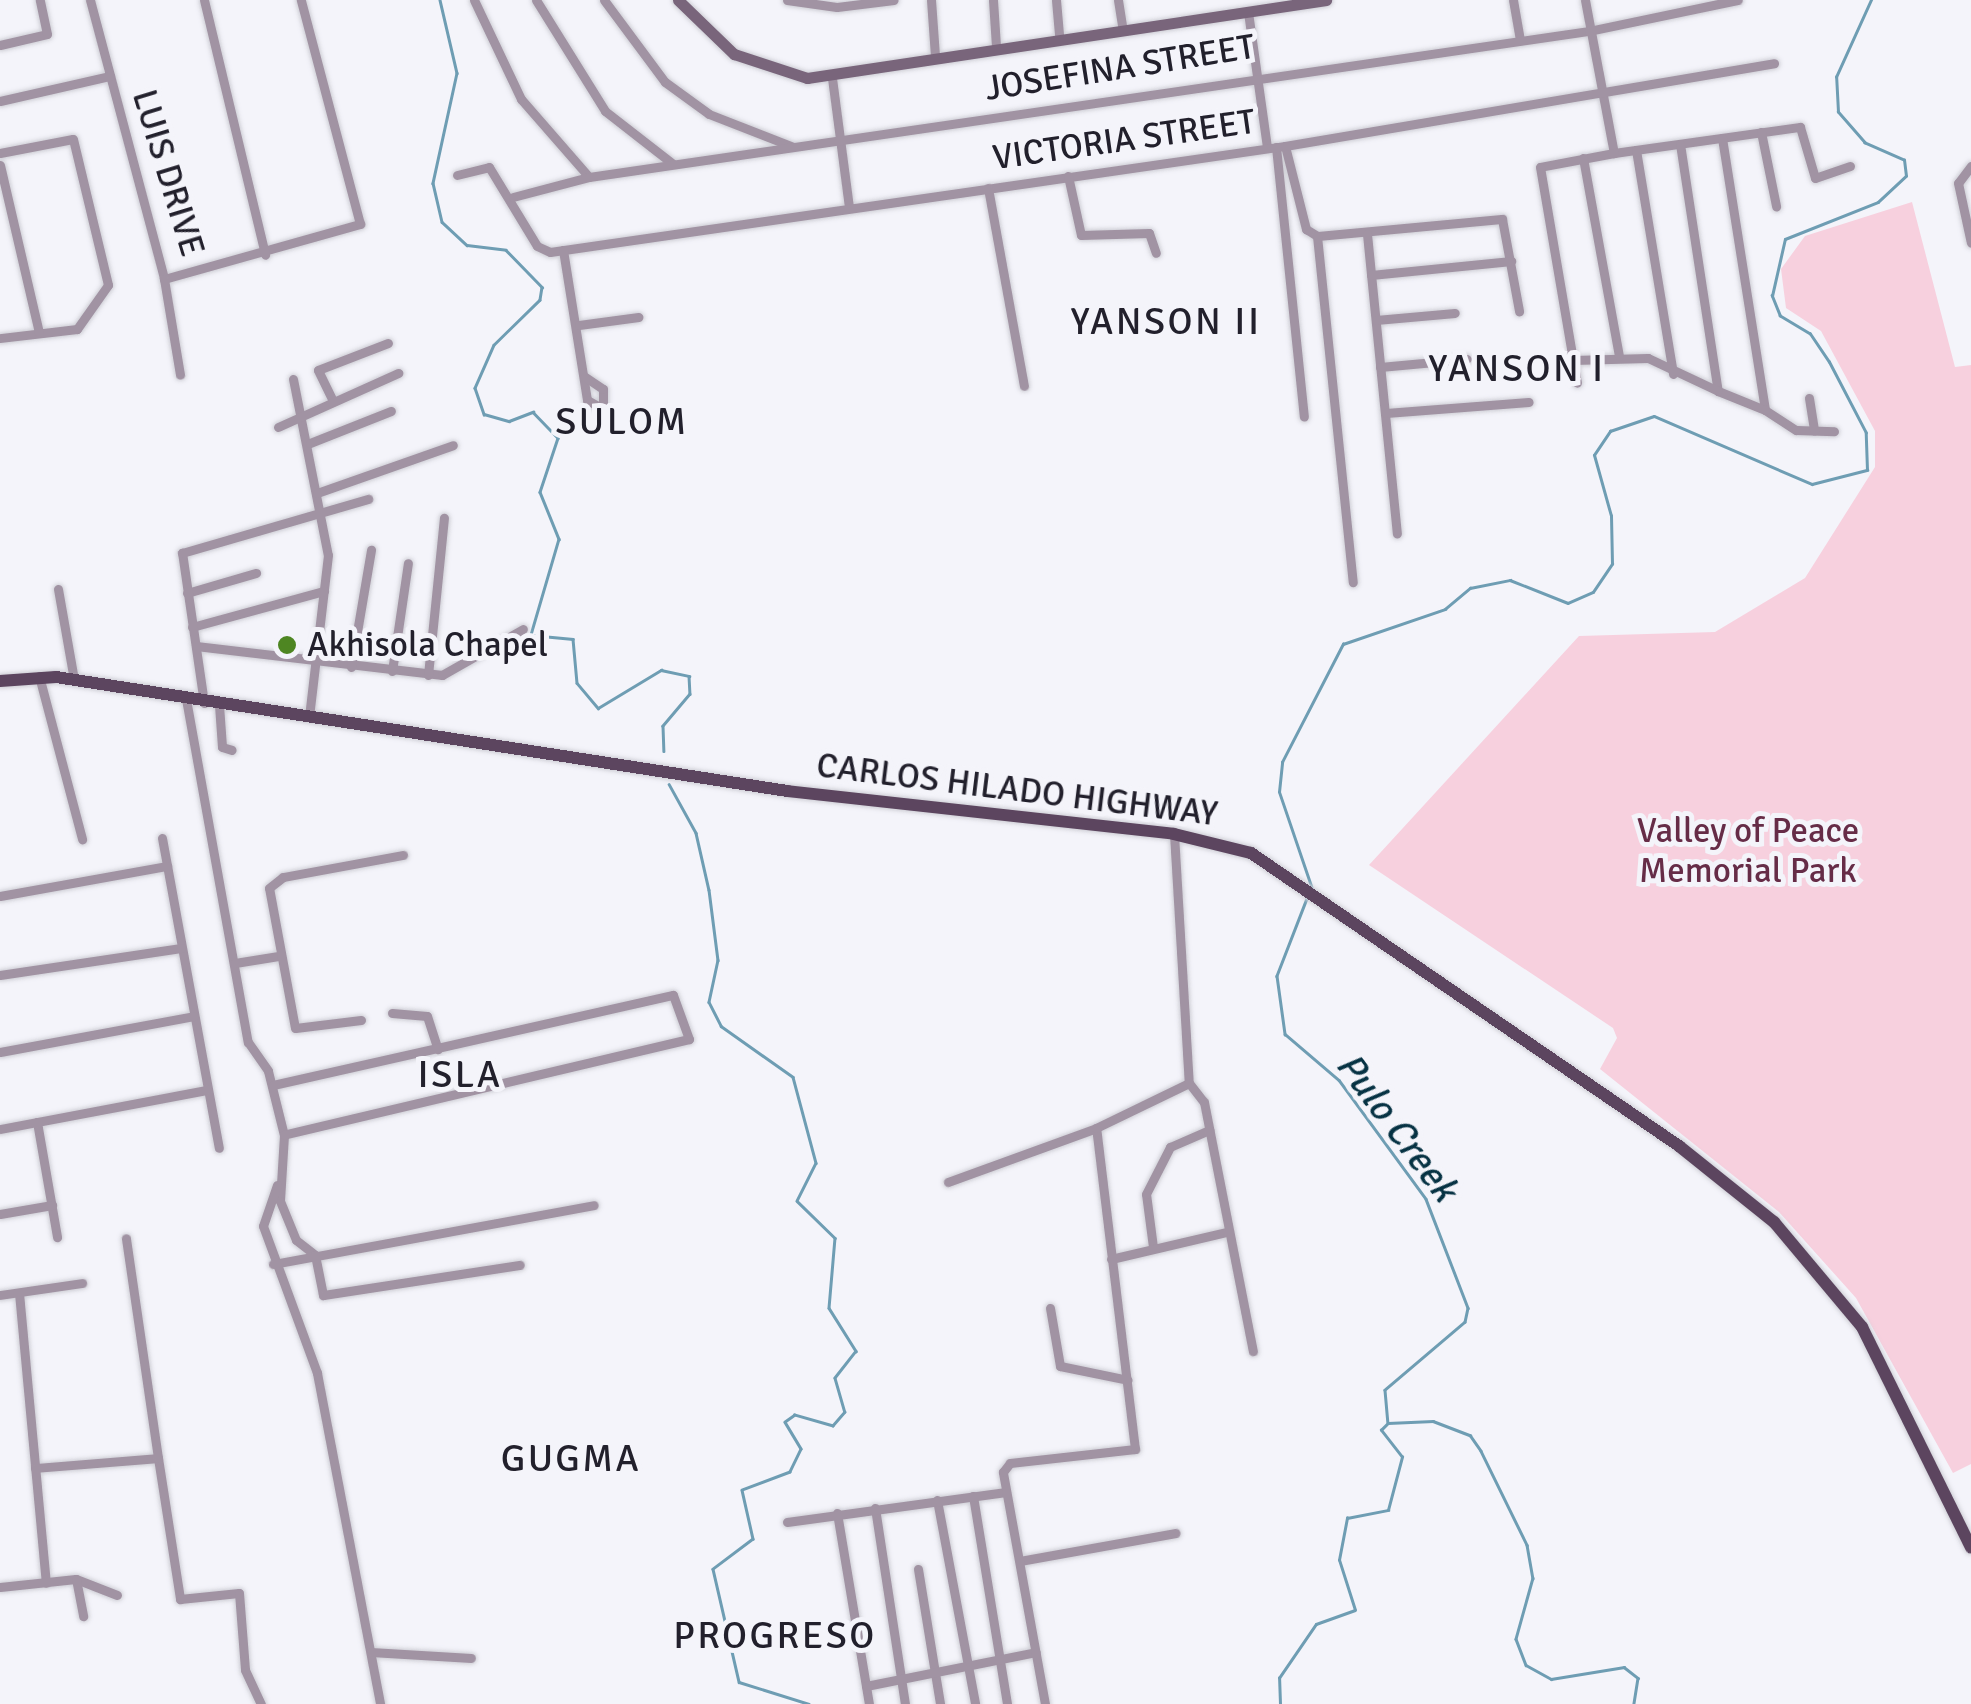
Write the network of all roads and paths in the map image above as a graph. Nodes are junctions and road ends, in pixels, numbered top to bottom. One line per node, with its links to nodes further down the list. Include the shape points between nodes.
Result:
1 (40, 0): 25 (street, via 47,34)
2 (90, 0): 30 (street, LUIS DRIVE)
3 (204, 0): 60 (street)
4 (301, 0): 60 (street, LUIS DRIVE, via 360,224)
5 (474, 0): 50 (street, via 520,99)
6 (536, 0): 45 (street, via 605,110)
7 (604, 0): 38 (street, via 665,82 710,114)
8 (678, 0): 31 (street, via 714,41 754,65)
9 (787, 0): 10 (street, via 838,7)
10 (894, 0)
11 (932, 0): 27 (street)
12 (993, 0): 26 (street)
13 (1056, 0): 23 (street)
14 (1118, 0): 21 (street)
15 (1326, 0): 20 (street)
16 (1513, 0): 24 (street)
17 (1585, 0): 22 (street)
18 (1738, 0): 19 (street, JOSEFINA STREET)
19 (1680, 4): 22 (street, JOSEFINA STREET)
20 (1240, 8): 21 (street); 29 (street)
21 (1123, 30): 23 (street)
22 (1590, 32): 24 (street, JOSEFINA STREET); 32 (street)
23 (1059, 38): 26 (street)
24 (1520, 40): 29 (street, JOSEFINA STREET)
25 (0, 46)
26 (996, 47): 27 (street)
27 (935, 56): 31 (street)
28 (1774, 63): 32 (street, VICTORIA STREET)
29 (1257, 74): 36 (street, JOSEFINA STREET); 39 (street)
30 (110, 76): 33 (street); 63 (street, LUIS DRIVE)
31 (832, 78): 36 (street)
32 (1598, 90): 39 (street, VICTORIA STREET); 42 (street)
33 (0, 101)
34 (1761, 132): 35 (street); 46 (street, via 1804,128 1815,178); 53 (street)
35 (1722, 138): 37 (street); 87 (street)
36 (842, 142): 38 (street, JOSEFINA STREET); 54 (street)
37 (1680, 144): 40 (street); 83 (street)
38 (794, 147): 45 (street, JOSEFINA STREET)
39 (1276, 147): 49 (street, VICTORIA STREET); 56 (street, via 1306,229); 91 (street)
40 (1636, 150): 42 (street); 78 (street)
41 (0, 153): 69 (street, via 73,139 108,285 81,326)
42 (1614, 154): 43 (street)
43 (1583, 158): 72 (street); 74 (street, via 1540,167)
44 (0, 165): 69 (street)
45 (674, 165): 50 (street, JOSEFINA STREET)
46 (1850, 166)
47 (1971, 166): 57 (street, via 1958,183)
48 (457, 175): 52 (street, via 485,164)
49 (1068, 176): 51 (street, VICTORIA STREET); 59 (street, via 1081,235 1149,233)
50 (589, 177): 52 (street, JOSEFINA STREET)
51 (988, 188): 54 (street, VICTORIA STREET); 82 (street)
52 (513, 197): 58 (street, via 536,246)
53 (1776, 206)
54 (849, 208): 58 (street, VICTORIA STREET)
55 (1367, 234): 56 (street); 61 (street, via 1495,216 1508,229); 62 (street)
56 (1317, 236): 105 (street)
57 (1971, 243)
58 (563, 250): 68 (street)
59 (1156, 253)
60 (265, 255): 63 (street, LUIS DRIVE)
61 (1511, 261): 62 (street); 64 (street)
62 (1371, 275): 67 (street)
63 (164, 279): 77 (street)
64 (1520, 311)
65 (1455, 312): 67 (street)
66 (638, 316): 68 (street)
67 (1376, 320): 75 (street)
68 (579, 325): 79 (street)
69 (40, 334): 70 (street)
70 (0, 338)
71 (388, 343): 85 (street, via 318,370)
72 (1619, 356): 74 (street); 78 (street, via 1648,358)
73 (1467, 359): 75 (street)
74 (1573, 360): 81 (street)
75 (1380, 367): 89 (street)
76 (398, 373): 85 (street)
77 (180, 375)
78 (1673, 375): 83 (street)
79 (585, 377)
80 (292, 379): 90 (street)
81 (1577, 384)
82 (1024, 386)
83 (1718, 392): 87 (street)
84 (1809, 398): 94 (street)
85 (332, 399): 90 (street)
86 (1529, 402): 89 (street)
87 (1764, 410): 94 (street)
88 (392, 411): 95 (street)
89 (1386, 412): 101 (street)
90 (304, 416): 92 (street); 95 (street)
91 (1304, 417)
92 (278, 427)
93 (1834, 430): 94 (street)
94 (1814, 432)
95 (310, 443): 97 (street)
96 (453, 445): 97 (street)
97 (317, 493): 99 (street)
98 (368, 499): 99 (street)
99 (320, 512): 107 (street); 108 (street, via 183,552)
100 (444, 518): 115 (street)
101 (1398, 533)
102 (371, 550): 113 (street)
103 (408, 563): 114 (street)
104 (256, 573): 108 (street)
105 (1353, 582)
106 (58, 589): 117 (street)
107 (324, 591): 109 (street); 112 (street)
108 (187, 593): 109 (street)
109 (192, 627): 111 (street)
110 (523, 629): 115 (street, via 453,672)
111 (196, 646): 112 (street); 120 (street)
112 (315, 660): 113 (street); 121 (street)
113 (352, 667): 114 (street)
114 (392, 670): 115 (street)
115 (428, 675)
116 (40, 676): 117 (main road, CARLOS HILADO HIGHWAY); 118 (main road, CARLOS HILADO HIGHWAY); 125 (street)
117 (74, 680): 119 (main road, CARLOS HILADO HIGHWAY)
118 (0, 681)
119 (186, 699): 120 (main road, CARLOS HILADO HIGHWAY); 131 (street)
120 (211, 704): 121 (main road, CARLOS HILADO HIGHWAY); 122 (street, via 222,748)
121 (309, 716): 123 (main road, CARLOS HILADO HIGHWAY, via 788,792)
122 (232, 750)
123 (1174, 834): 138 (street); 175 (main road, CARLOS HILADO HIGHWAY, via 1252,853 1299,881 1679,1146 1774,1222 1862,1327)
124 (162, 838): 127 (street)
125 (82, 840)
126 (403, 855): 130 (street, via 274,880)
127 (167, 866): 128 (street); 129 (street)
128 (0, 896)
129 (181, 948): 132 (street); 134 (street)
130 (278, 956): 131 (street); 135 (street, via 299,1032)
131 (235, 963): 139 (street, via 248,1042)
132 (0, 975)
133 (392, 1014): 136 (street, via 427,1016)
134 (194, 1016): 137 (street); 140 (street)
135 (361, 1020)
136 (438, 1048): 139 (street); 145 (street, via 673,994 690,1038)
137 (0, 1052)
138 (1189, 1083): 142 (street); 144 (street)
139 (272, 1085): 145 (street)
140 (207, 1090): 141 (street); 146 (street)
141 (37, 1122): 143 (street); 149 (street)
142 (1096, 1128): 147 (street); 157 (street)
143 (0, 1129)
144 (1209, 1130): 152 (street); 155 (street, via 1170,1147 1146,1194)
145 (284, 1134): 148 (street, via 288,1160)
146 (219, 1148)
147 (948, 1182)
148 (277, 1185): 156 (street, via 296,1240); 158 (street, via 263,1214)
149 (52, 1204): 151 (street); 153 (street)
150 (594, 1206): 156 (street)
151 (0, 1214)
152 (1226, 1232): 155 (street); 164 (street)
153 (57, 1237)
154 (126, 1238): 166 (street)
155 (1153, 1247): 157 (street)
156 (315, 1256): 158 (street); 159 (street, via 326,1298)
157 (1111, 1258): 165 (street)
158 (272, 1264): 183 (street, via 317,1373)
159 (520, 1264)
160 (82, 1283): 161 (street)
161 (18, 1293): 162 (street); 167 (street)
162 (0, 1296)
163 (1050, 1308): 165 (street, via 1060,1366)
164 (1252, 1351)
165 (1128, 1380): 168 (street, via 1132,1452 1010,1462)
166 (158, 1458): 167 (street); 191 (street, via 180,1598 238,1592 244,1670)
167 (35, 1468): 179 (street)
168 (1006, 1492): 169 (street); 176 (street)
169 (973, 1496): 170 (street); 186 (street)
170 (937, 1500): 171 (street); 187 (street)
171 (874, 1508): 172 (street); 189 (street)
172 (837, 1513): 173 (street); 190 (street)
173 (787, 1522)
174 (1174, 1533): 176 (street)
175 (1971, 1548)
176 (1020, 1561): 184 (street)
177 (918, 1570): 188 (street)
178 (76, 1580): 179 (street); 181 (street); 182 (street)
179 (46, 1583): 180 (street)
180 (0, 1587)
181 (117, 1595)
182 (82, 1616)
183 (371, 1652): 185 (street); 192 (street)
184 (1036, 1652): 186 (street); 198 (street)
185 (471, 1658)
186 (999, 1660): 187 (street); 197 (street)
187 (970, 1665): 188 (street); 196 (street)
188 (935, 1672): 189 (street); 195 (street)
189 (900, 1679): 190 (street); 194 (street)
190 (866, 1686): 193 (street)
191 (260, 1704)
192 (380, 1704)
193 (870, 1704)
194 (906, 1704)
195 (940, 1704)
196 (975, 1704)
197 (1007, 1704)
198 (1045, 1704)

